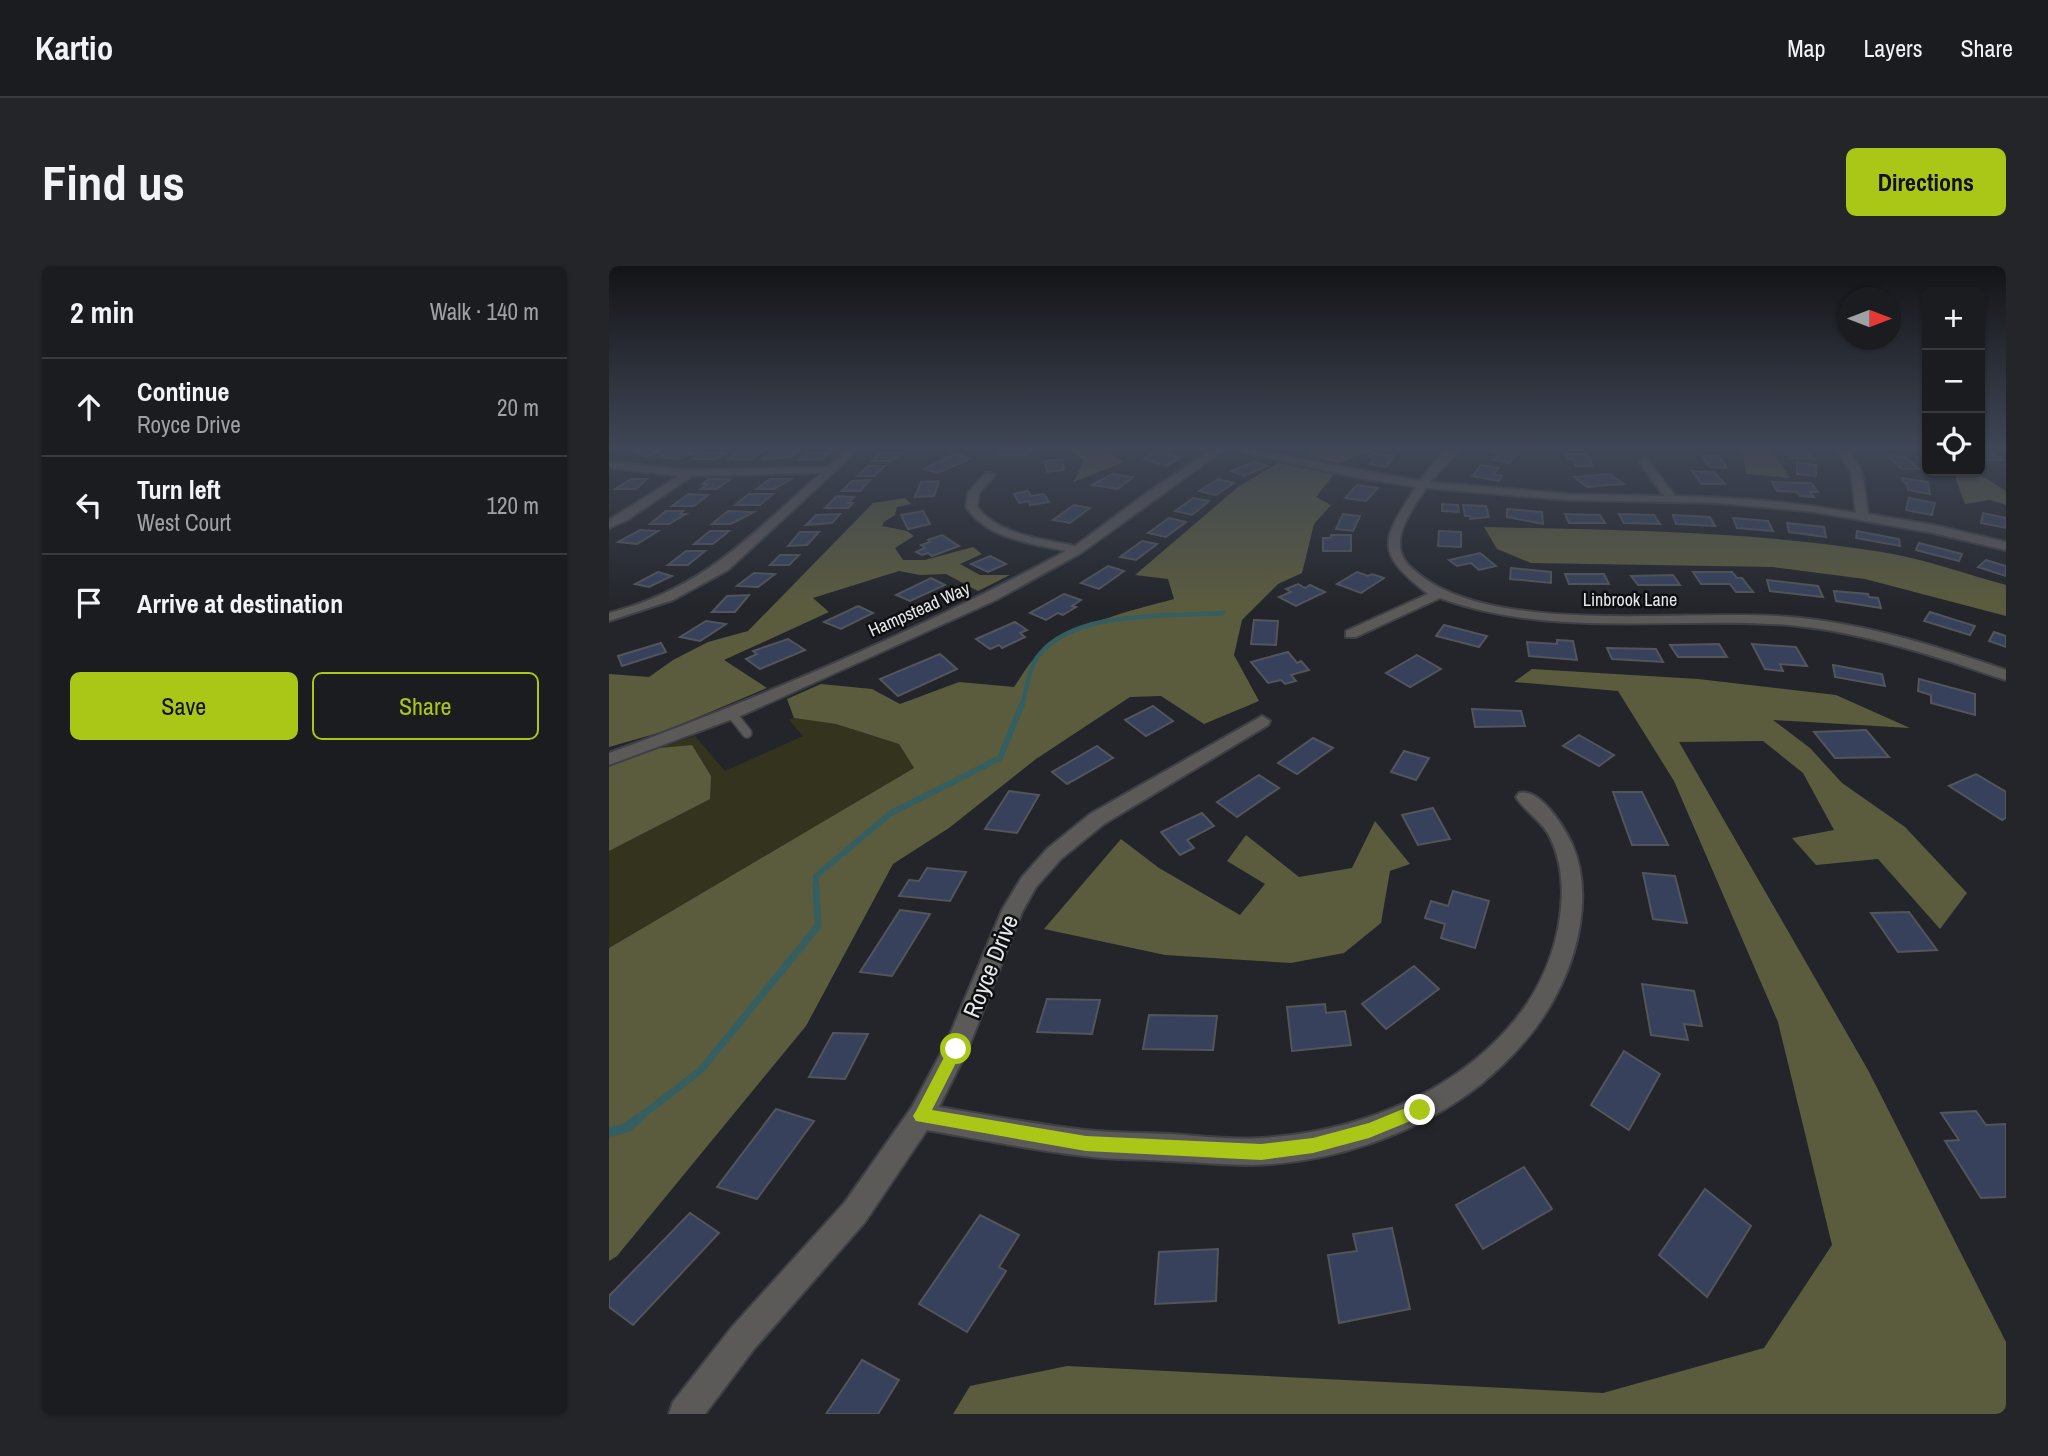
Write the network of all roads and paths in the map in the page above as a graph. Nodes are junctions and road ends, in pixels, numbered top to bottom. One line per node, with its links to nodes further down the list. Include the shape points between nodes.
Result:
1 (647, 503): 9 (street)
2 (794, 503): 13 (street, via 723,567 684,592 638,615)
3 (971, 503): 11 (street, via 979,521 996,530)
4 (1141, 503): 11 (street, Hampstead Way)
5 (1412, 503): 12 (street, Linbrook Lane, via 1395,531 1392,547 1405,571)
6 (1740, 503): 8 (street)
7 (1862, 503): 8 (street)
8 (1862, 516): 10 (street)
9 (609, 524)
10 (2006, 547)
11 (1077, 550): 16 (street, Hampstead Way, via 989,598)
12 (1439, 594): 14 (street); 15 (street, Linbrook Lane, via 1478,608 1524,616 1759,619 1822,625 1916,646)
13 (609, 617)
14 (1351, 634)
15 (2006, 675)
16 (731, 714): 18 (lane); 19 (street, Hampstead Way)
17 (1262, 721): 21 (street, Royce Drive, via 1097,819 1054,854 1012,910 956,1049)
18 (747, 733)
19 (609, 759)
20 (1525, 797): 21 (street, via 1548,819 1562,842 1571,880 1570,923 1559,968 1538,1008 1507,1047 1465,1083 1420,1110 1369,1131 1261,1152 1086,1143)
21 (921, 1116): 22 (street, Royce Drive, via 855,1212 743,1338)
22 (685, 1414)

